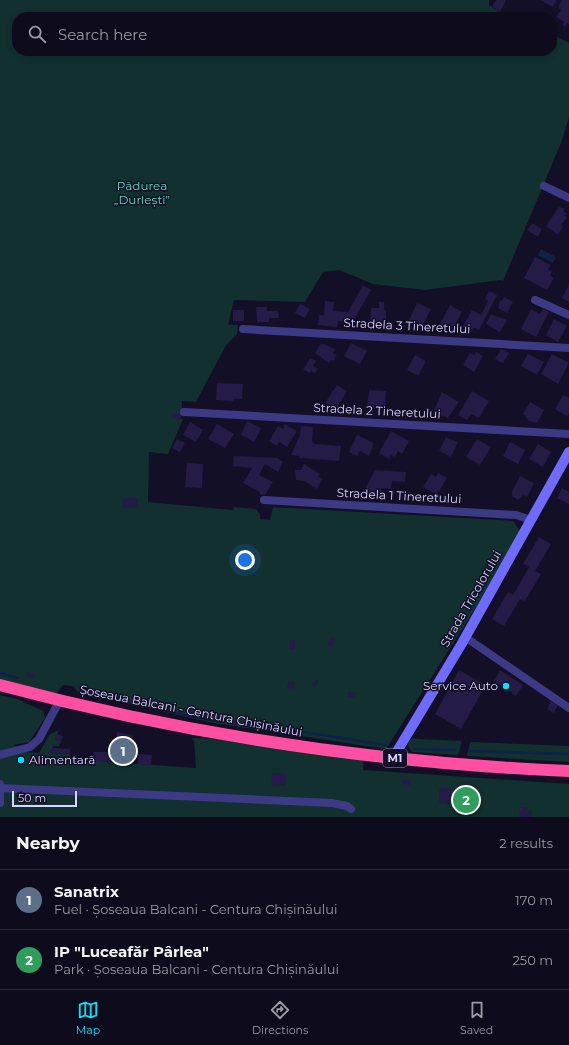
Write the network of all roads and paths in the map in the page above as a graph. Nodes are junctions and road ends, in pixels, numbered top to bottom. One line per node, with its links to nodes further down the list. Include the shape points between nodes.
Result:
1 (544, 186): 2 (street)
2 (569, 198)
3 (535, 300): 4 (street)
4 (569, 316)
5 (243, 329): 6 (street, Stradela 3 Tineretului)
6 (569, 348)
7 (184, 412): 8 (street, Stradela 2 Tineretului)
8 (569, 434)
9 (569, 452): 11 (street, Strada Tricolorului)
10 (264, 500): 11 (street, Stradela 1 Tineretului, via 516,514)
11 (531, 520): 12 (street, Strada Tricolorului)
12 (466, 637): 15 (street); 17 (street, Strada Tricolorului)
13 (0, 686): 14 (highway, Șoseaua Balcani - Centura Chișinăului / M1)
14 (60, 700): 16 (street, via 40,739 30,746); 17 (highway, Șoseaua Balcani - Centura Chișinăului / M1, via 277,744)
15 (569, 708)
16 (0, 755)
17 (393, 758): 18 (highway, Șoseaua Balcani - Centura Chișinăului / M1)
18 (569, 771)
19 (0, 784): 20 (street)
20 (0, 788): 21 (street); 22 (street, via 332,803)
21 (0, 802)
22 (351, 809)

